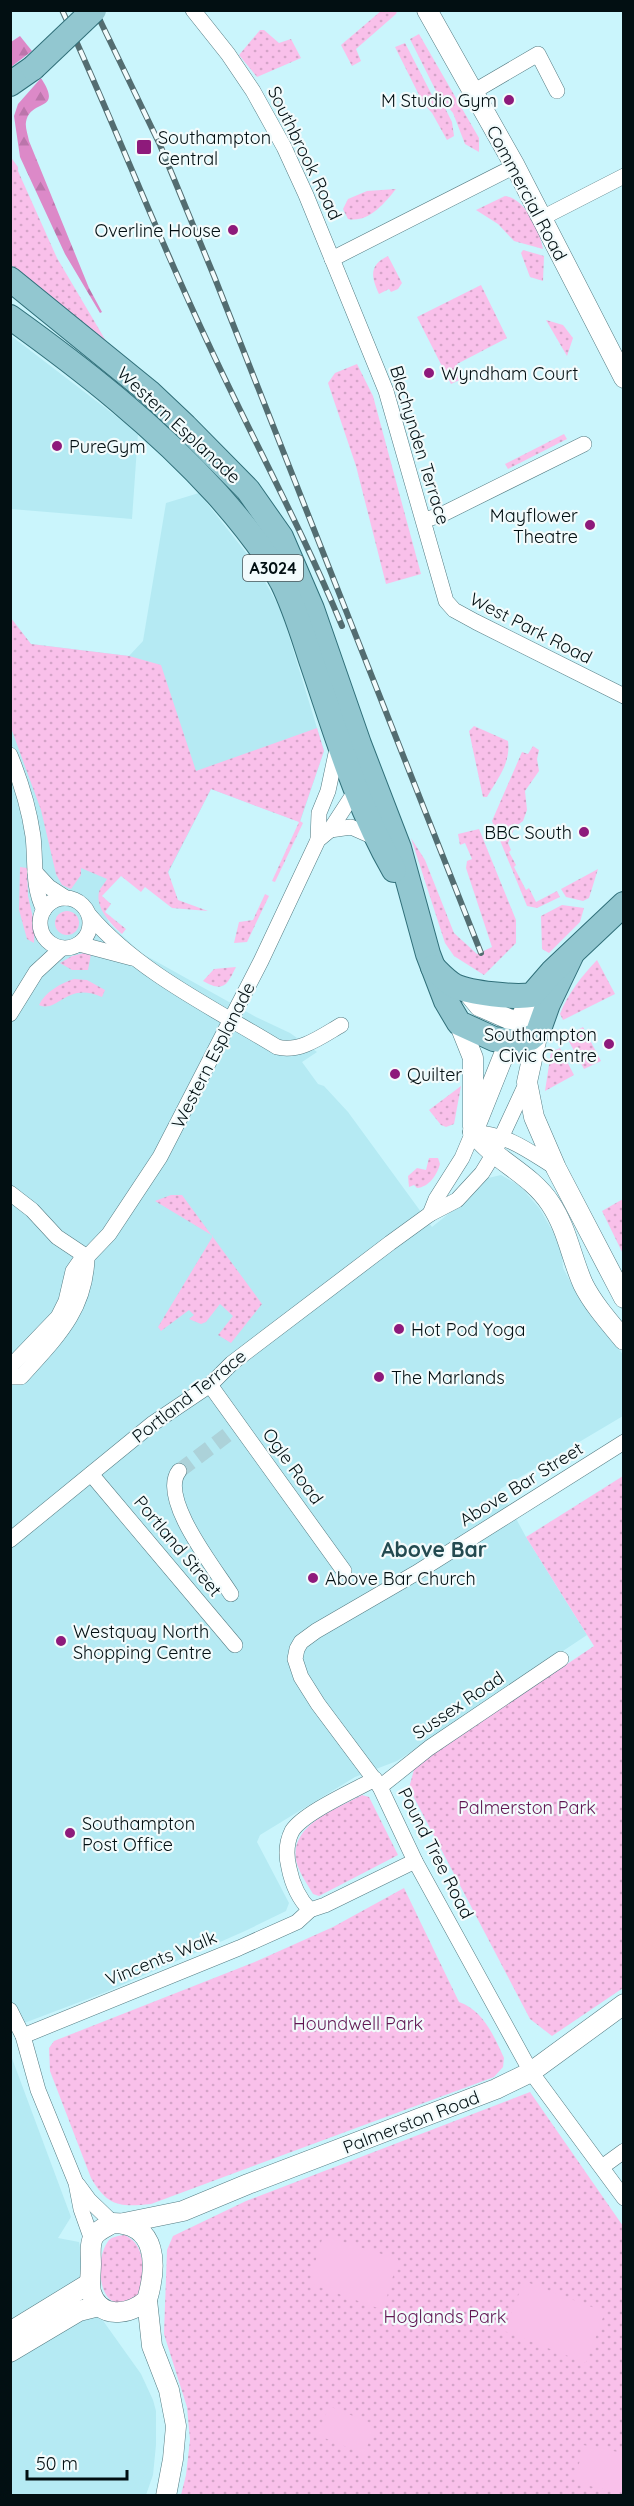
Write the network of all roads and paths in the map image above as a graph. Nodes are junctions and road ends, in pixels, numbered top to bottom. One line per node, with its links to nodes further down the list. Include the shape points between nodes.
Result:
1 (94, 10): 4 (main road, bridge, via 33,68)
2 (193, 10): 10 (street, Southbrook Road, via 265,111)
3 (426, 10): 6 (street, Commercial Road)
4 (10, 84)
5 (557, 91): 6 (street, via 538,54)
6 (472, 92): 7 (street, Commercial Road)
7 (514, 166): 9 (street, Commercial Road); 10 (street)
8 (624, 176): 9 (street)
9 (542, 218): 13 (street, Commercial Road)
10 (332, 259): 15 (street, Blechynden Terrace, via 386,391)
11 (10, 279): 20 (main road, Western Esplanade / A3024, via 149,392 224,464 265,512 293,562)
12 (10, 317): 18 (main road, Western Esplanade / A3024, via 153,429 244,526 282,582)
13 (624, 378)
14 (584, 444): 15 (street)
15 (424, 520): 16 (street, Blechynden Terrace, via 443,596)
16 (454, 610): 17 (street, West Park Road)
17 (624, 696)
18 (339, 740): 20 (main road, Western Esplanade / A3024); 21 (street, Western Esplanade)
19 (10, 755): 24 (street, via 30,816)
20 (359, 779): 21 (street); 22 (street, Western Esplanade); 23 (main road, Western Esplanade / A3024); 26 (main road, Western Esplanade / A3024, via 399,848)
21 (328, 791): 22 (street, Western Esplanade, via 319,813)
22 (324, 835): 23 (street, via 351,827); 40 (street, Western Esplanade)
23 (378, 839): 26 (main road, Western Esplanade / A3024)
24 (35, 872): 25 (street); 28 (street, via 36,890)
25 (66, 898): 28 (street, via 57,899); 29 (street, via 83,905)
26 (413, 903): 35 (main road, Western Esplanade / A3024)
27 (624, 904): 33 (main road)
28 (44, 910): 30 (street, via 40,925)
29 (90, 916): 31 (street, via 89,932); 34 (street)
30 (46, 939): 32 (street); 36 (street)
31 (79, 944): 32 (street); 34 (street)
32 (62, 948): 36 (street)
33 (571, 956): 38 (main road); 43 (main road, via 548,1004)
34 (137, 960): 40 (street)
35 (433, 967): 37 (main road); 41 (main road, Western Esplanade / A3024)
36 (36, 972): 39 (street)
37 (466, 990): 38 (main road, via 510,997); 43 (street, via 479,1006)
38 (532, 995): 43 (street)
39 (10, 1014)
40 (232, 1019): 42 (street, via 285,1049 312,1042 322,1028); 53 (street, Western Esplanade, via 160,1157 109,1234)
41 (459, 1023): 43 (main road, via 481,1034); 45 (street, Portland Terrace, via 473,1058)
42 (341, 1025)
43 (521, 1033): 44 (street, Portland Terrace); 45 (street, Portland Terrace)
44 (527, 1082): 46 (street, Portland Terrace); 48 (street, via 534,1117)
45 (473, 1132): 46 (street); 47 (street); 52 (street, Portland Terrace)
46 (503, 1136): 47 (street, Portland Terrace); 48 (street)
47 (493, 1155): 52 (street, Portland Terrace, via 457,1200); 55 (street, via 529,1180 552,1205 589,1295)
48 (556, 1168): 54 (street)
49 (10, 1181): 51 (street)
50 (10, 1193): 51 (street)
51 (32, 1210): 53 (street, via 57,1237)
52 (430, 1214): 58 (street, Portland Terrace)
53 (87, 1257): 56 (street, Western Esplanade, via 73,1271 58,1317); 57 (street, via 87,1277 66,1326 21,1377)
54 (621, 1286)
55 (624, 1340)
56 (10, 1366)
57 (10, 1371)
58 (210, 1384): 61 (street, Portland Terrace, via 152,1424); 63 (street, Ogle Road, via 233,1430)
59 (624, 1442): 66 (street, Above Bar Street, via 316,1631 301,1642)
60 (178, 1471): 64 (street, via 174,1482 183,1518)
61 (91, 1474): 62 (street, Portland Terrace); 65 (street, Portland Street)
62 (10, 1540)
63 (344, 1571)
64 (231, 1593)
65 (235, 1645)
66 (295, 1659): 68 (street, Pound Tree Road, via 300,1677 318,1704)
67 (561, 1659): 68 (street, Sussex Road)
68 (378, 1783): 69 (street, Pound Tree Road); 70 (street, via 310,1815 293,1830 287,1859 291,1877)
69 (415, 1861): 70 (street, Vincents Walk); 74 (street, Pound Tree Road)
70 (310, 1910): 73 (street, Vincents Walk, via 297,1922 239,1948)
71 (624, 2004): 74 (street, Palmerston Road)
72 (10, 2010): 73 (street)
73 (23, 2036): 77 (street, via 38,2090)
74 (531, 2072): 76 (street, Pound Tree Road); 79 (street, Palmerston Road, via 485,2094)
75 (624, 2151): 76 (street)
76 (602, 2168): 78 (street, Pound Tree Road)
77 (76, 2183): 80 (street, via 89,2200); 81 (street)
78 (624, 2198)
79 (183, 2211): 80 (street, Palmerston Road); 82 (street, Palmerston Road, via 161,2232)
80 (119, 2223): 81 (street, via 102,2228); 82 (street, via 144,2233)
81 (92, 2240): 83 (street)
82 (151, 2249): 84 (street)
83 (90, 2283): 85 (street, via 92,2294); 86 (street)
84 (147, 2300): 85 (street, via 137,2309); 87 (street)
85 (108, 2309): 87 (street); 88 (street, via 78,2311)
86 (10, 2332)
87 (152, 2346): 89 (street, via 169,2390 176,2426)
88 (10, 2352)
89 (166, 2496)

